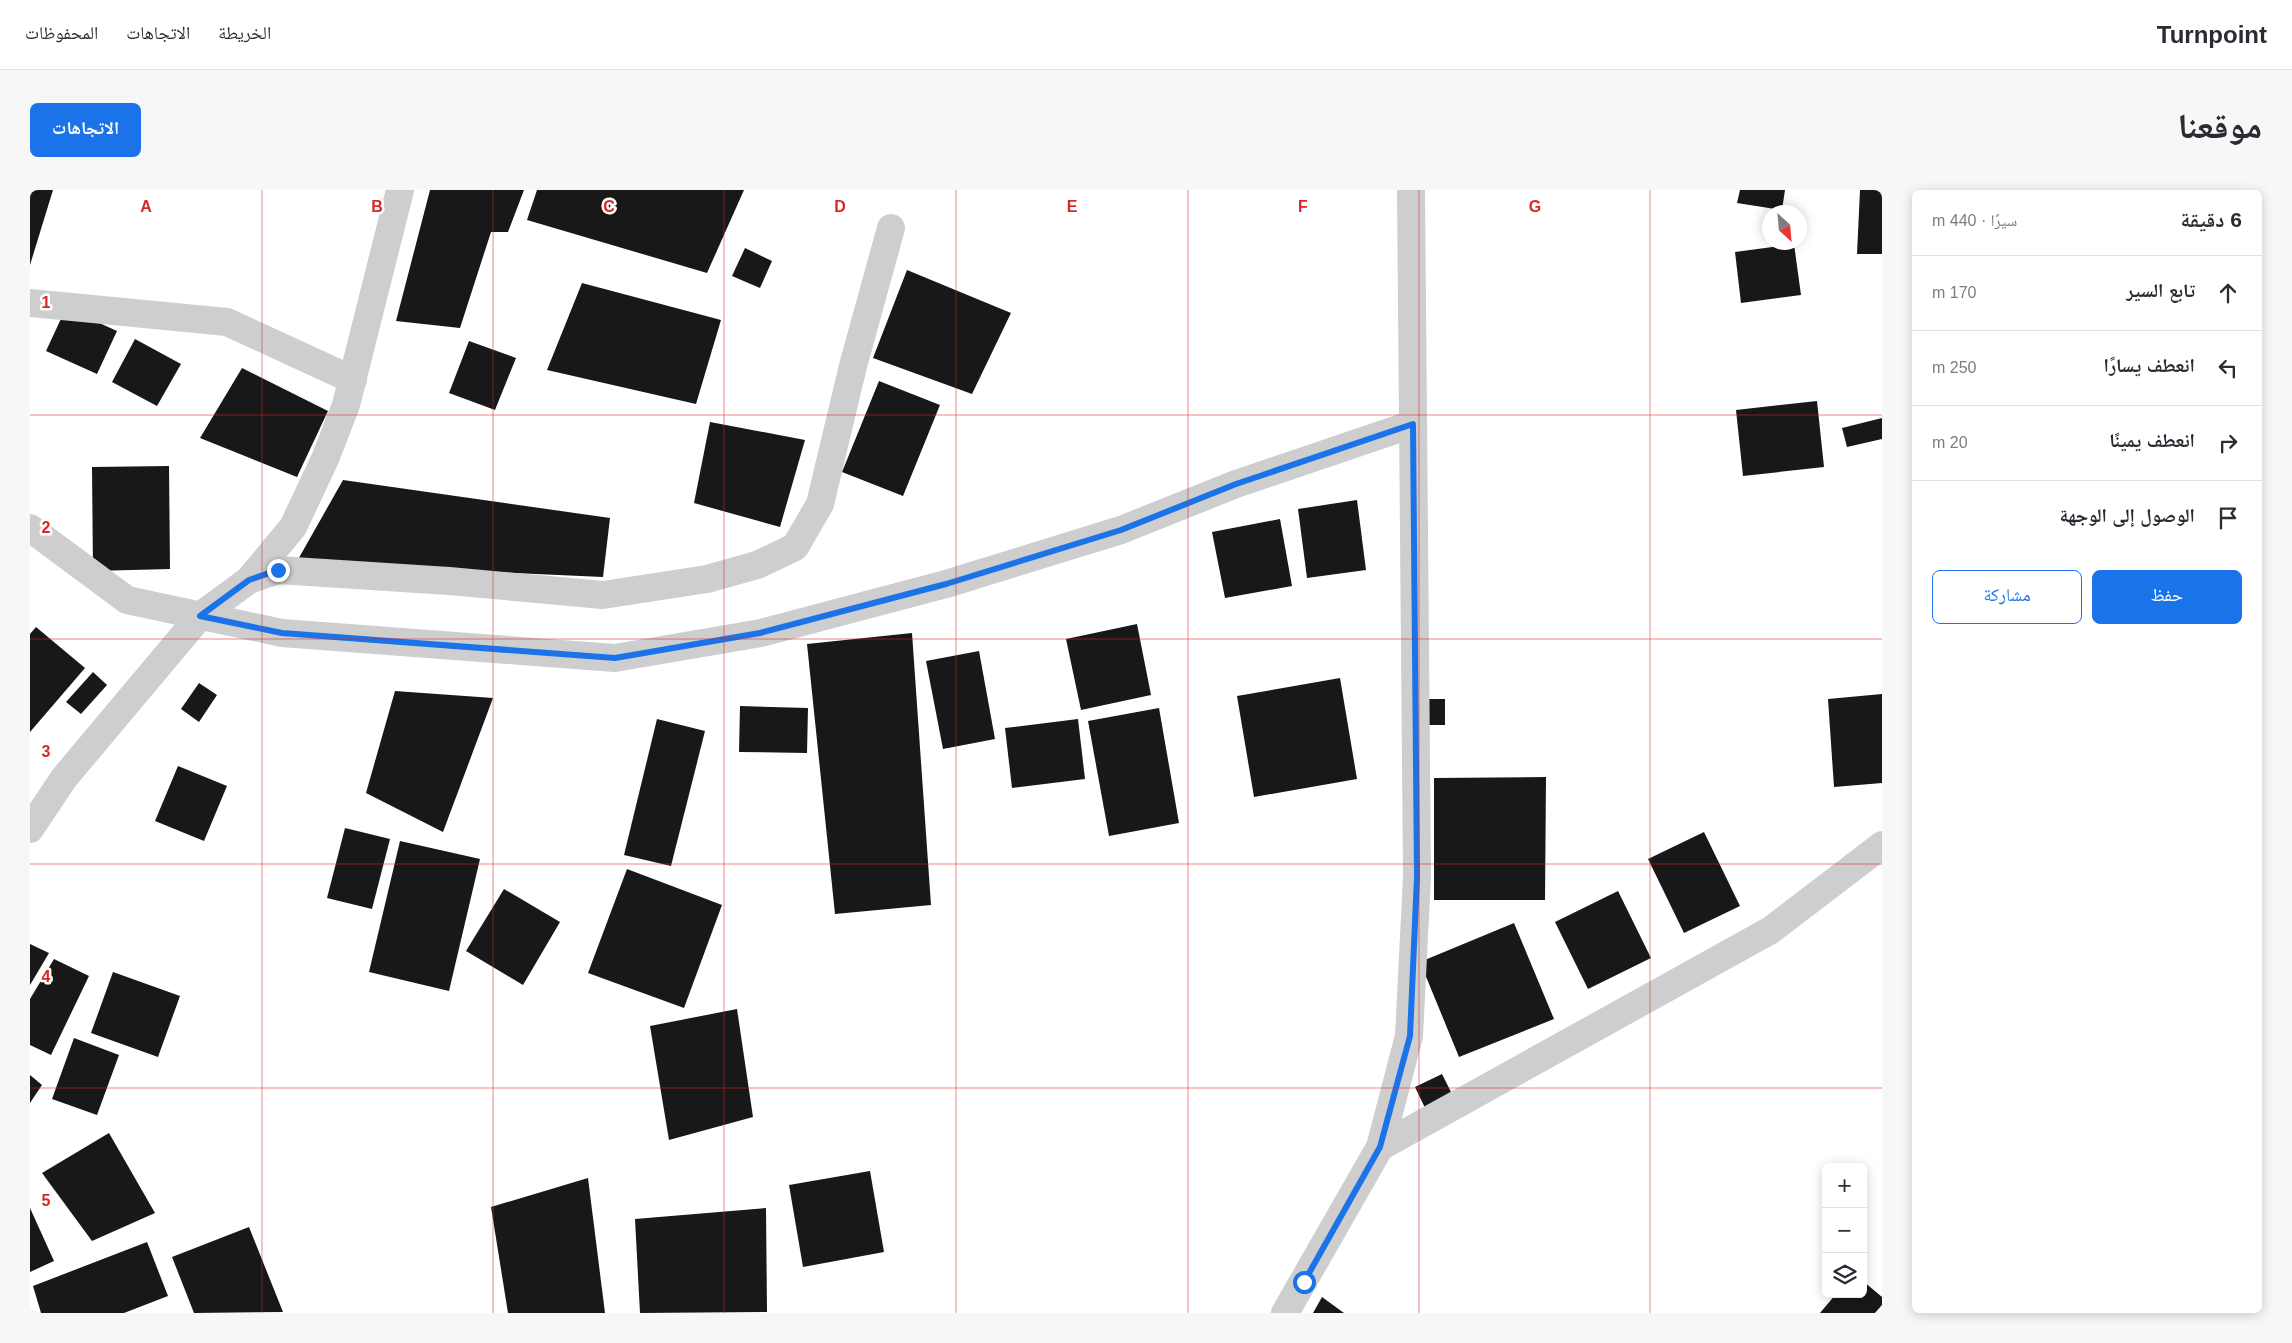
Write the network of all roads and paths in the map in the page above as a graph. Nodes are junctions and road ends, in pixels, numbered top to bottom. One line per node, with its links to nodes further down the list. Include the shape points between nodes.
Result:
1 (400, 190): 5 (street)
2 (1410, 190): 6 (street)
3 (892, 228): 8 (street, via 853,366 820,504 795,547 757,565 707,579 603,595 278,570)
4 (30, 304): 5 (street, via 227,322)
5 (352, 380): 8 (street, via 325,459 293,527)
6 (1413, 424): 9 (street, via 1236,484 1121,530 946,584 760,633 615,658 282,633); 12 (street, via 1416,887 1410,1036)
7 (30, 528): 9 (street, via 127,600)
8 (249, 580): 9 (street)
9 (200, 616): 10 (street, via 64,778)
10 (32, 823)
11 (1882, 845): 12 (street, via 1771,930)
12 (1380, 1147): 13 (street)
13 (1285, 1313)

